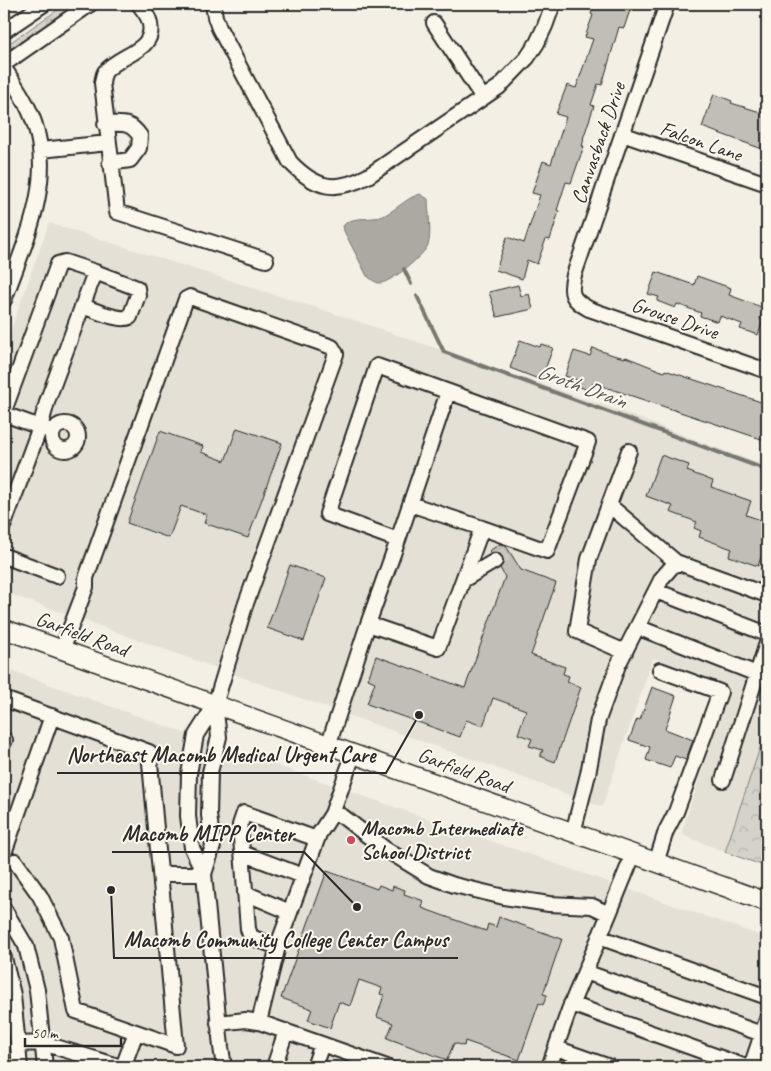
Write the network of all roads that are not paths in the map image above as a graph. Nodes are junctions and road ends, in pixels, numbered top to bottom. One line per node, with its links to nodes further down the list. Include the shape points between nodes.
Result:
1 (44, 4): 8 (street)
2 (90, 4): 9 (street)
3 (138, 4): 11 (street, via 149,19 148,38 144,46 104,74)
4 (213, 4): 10 (street, via 219,28 290,162 315,183 341,186 361,179)
5 (553, 4): 10 (street, via 527,58)
6 (667, 4): 12 (street, Canvasback Drive)
7 (434, 22): 10 (street)
8 (4, 31)
9 (4, 66): 14 (street, via 33,120)
10 (484, 98)
11 (106, 124): 13 (street); 15 (street, via 134,127 140,136 139,148 130,160)
12 (622, 134): 16 (street, Falcon Lane); 19 (street, Canvasback Drive, via 574,275)
13 (108, 143): 14 (street); 15 (street)
14 (41, 150): 20 (street, via 38,200)
15 (110, 163): 17 (street, via 117,212)
16 (767, 184)
17 (266, 260)
18 (95, 272): 21 (street); 21 (street, via 137,288 138,295 130,317 125,320); 24 (street, via 65,262 58,264)
19 (573, 296): 22 (street, Grouse Drive, via 589,309)
20 (4, 300)
21 (82, 306): 25 (street, via 48,399)
22 (767, 371)
23 (448, 392): 27 (street); 30 (street, via 588,442 548,551 512,546); 31 (street, via 377,366 327,514)
24 (4, 413): 25 (street)
25 (47, 429): 29 (street)
26 (629, 452): 28 (street)
27 (410, 504): 30 (street); 31 (street)
28 (609, 505): 34 (street); 45 (street, via 589,559 577,631)
29 (4, 524)
30 (482, 528): 36 (street)
31 (398, 540): 39 (street)
32 (4, 556): 35 (street)
33 (495, 561): 36 (street)
34 (676, 562): 37 (street); 38 (street)
35 (57, 576)
36 (463, 580): 39 (street, via 438,648)
37 (656, 591): 40 (street); 42 (street)
38 (767, 595)
39 (368, 624): 51 (street)
40 (637, 627): 45 (street); 47 (street)
41 (4, 629): 44 (main road, Garfield Road)
42 (767, 634)
43 (767, 643): 47 (street)
44 (62, 650): 49 (main road, Garfield Road); 49 (street, via 186,299 190,296 323,343 332,347 336,354 248,597)
45 (625, 652): 55 (street, via 598,720)
46 (660, 670): 60 (street, via 720,692)
47 (757, 674): 53 (street)
48 (4, 699): 50 (street)
49 (215, 705): 51 (main road, Garfield Road); 62 (street, via 219,737 210,772 209,814 213,846); 62 (street, via 196,735 189,774 188,816 192,848)
50 (52, 716): 59 (street); 61 (street, via 149,752)
51 (328, 746): 52 (main road, Garfield Road)
52 (353, 755): 54 (street); 55 (main road, Garfield Road)
53 (723, 780)
54 (332, 814): 56 (street); 68 (street, via 342,816 385,849 429,876 504,897 592,906)
55 (573, 833): 58 (main road, Garfield Road)
56 (317, 839): 57 (street, via 244,813 240,825); 63 (street)
57 (242, 853): 63 (street); 64 (street)
58 (633, 855): 60 (main road, Garfield Road); 68 (street)
59 (9, 857): 79 (street, via 40,896 61,938 76,1011)
60 (656, 863): 65 (main road, Garfield Road)
61 (160, 874): 62 (street); 79 (street, via 176,1046)
62 (204, 874): 77 (street)
63 (303, 876): 67 (street)
64 (245, 893): 67 (street); 70 (street, via 251,937)
65 (767, 902)
66 (4, 909): 82 (street, via 26,946 37,990)
67 (290, 912): 70 (street)
68 (609, 914): 69 (street)
69 (599, 937): 72 (street); 73 (street)
70 (278, 947): 76 (street)
71 (4, 958): 81 (street, via 13,995)
72 (585, 972): 74 (street); 80 (street)
73 (767, 997)
74 (571, 1004): 84 (street); 95 (street)
75 (767, 1019): 80 (street)
76 (259, 1022): 77 (street); 78 (street)
77 (218, 1023): 89 (street)
78 (286, 1031): 83 (street); 90 (street)
79 (136, 1032): 88 (street)
80 (762, 1034): 96 (street)
81 (18, 1044): 82 (street); 86 (street)
82 (44, 1044): 87 (street); 88 (street)
83 (322, 1044): 85 (street); 91 (street)
84 (556, 1048): 93 (street); 94 (street)
85 (356, 1062): 92 (street)
86 (20, 1067)
87 (45, 1067)
88 (122, 1067)
89 (224, 1067)
90 (274, 1067)
91 (314, 1067)
92 (387, 1067)
93 (549, 1067)
94 (610, 1067)
95 (746, 1067)
96 (751, 1067)

